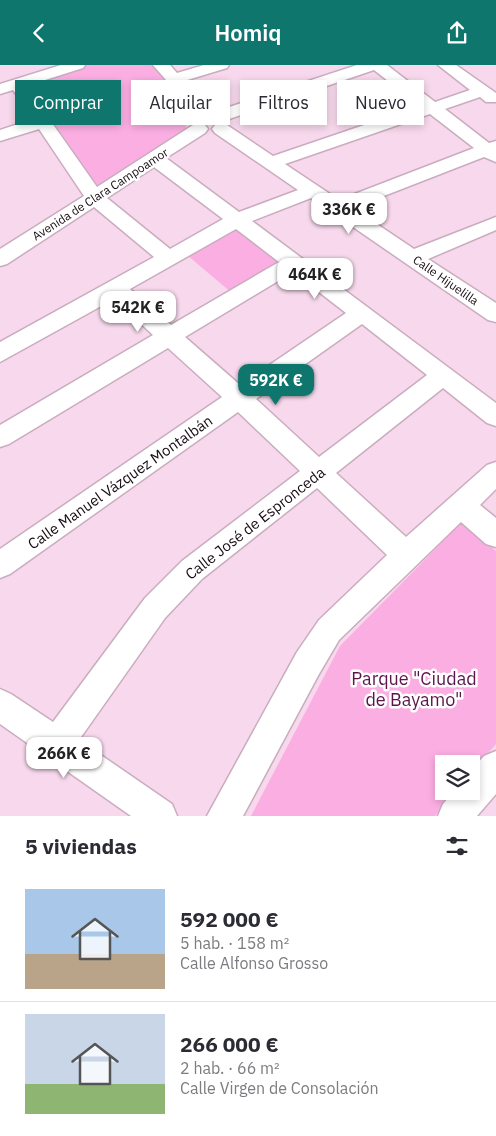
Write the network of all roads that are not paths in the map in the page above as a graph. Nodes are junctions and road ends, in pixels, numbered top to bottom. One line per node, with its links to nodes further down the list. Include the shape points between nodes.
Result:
1 (77, 65): 7 (street)
2 (161, 65): 6 (street)
3 (221, 65): 6 (street)
4 (375, 65): 9 (street); 10 (street)
5 (446, 65): 8 (street)
6 (173, 79)
7 (8, 86)
8 (489, 96): 9 (street)
9 (432, 108): 18 (street); 20 (street)
10 (230, 119)
11 (30, 125): 17 (street)
12 (45, 125): 22 (street)
13 (196, 125): 19 (street, Avenida de Clara Campoamor)
14 (205, 125): 15 (street, via 210,131)
15 (218, 125)
16 (226, 125): 20 (street, Calle Hijuelilla)
17 (0, 135)
18 (493, 151): 23 (street)
19 (154, 158): 22 (street, Avenida de Clara Campoamor); 24 (street)
20 (270, 163): 21 (street, Calle Hijuelilla)
21 (312, 191): 23 (street, Calle Hijuelilla); 24 (street)
22 (94, 197): 27 (street, Avenida de Clara Campoamor); 28 (street)
23 (338, 207): 26 (street, Calle Hijuelilla)
24 (237, 220): 28 (street); 29 (street)
25 (496, 223): 26 (street)
26 (413, 257): 32 (street, Calle Hijuelilla)
27 (0, 259)
28 (169, 259): 30 (street)
29 (294, 262): 31 (street); 33 (street)
30 (116, 289): 33 (street); 34 (street)
31 (362, 313): 35 (street); 36 (street, Calle Manuel Vázquez Montalbán)
32 (496, 314)
33 (168, 337): 36 (street); 38 (street)
34 (0, 353)
35 (444, 375): 37 (street); 39 (street, Calle José de Espronceda)
36 (240, 399): 39 (street); 44 (street, Calle Manuel Vázquez Montalbán)
37 (496, 416)
38 (0, 437)
39 (319, 473): 43 (street); 46 (street, Calle José de Espronceda, via 192,570 161,602)
40 (496, 473): 41 (street)
41 (461, 505): 42 (street); 43 (street)
42 (496, 535)
43 (406, 555): 49 (street, via 329,630 317,647)
44 (0, 565)
45 (0, 705): 46 (street)
46 (57, 745): 48 (street)
47 (496, 768): 50 (street)
48 (160, 816)
49 (224, 816)
50 (455, 816)

